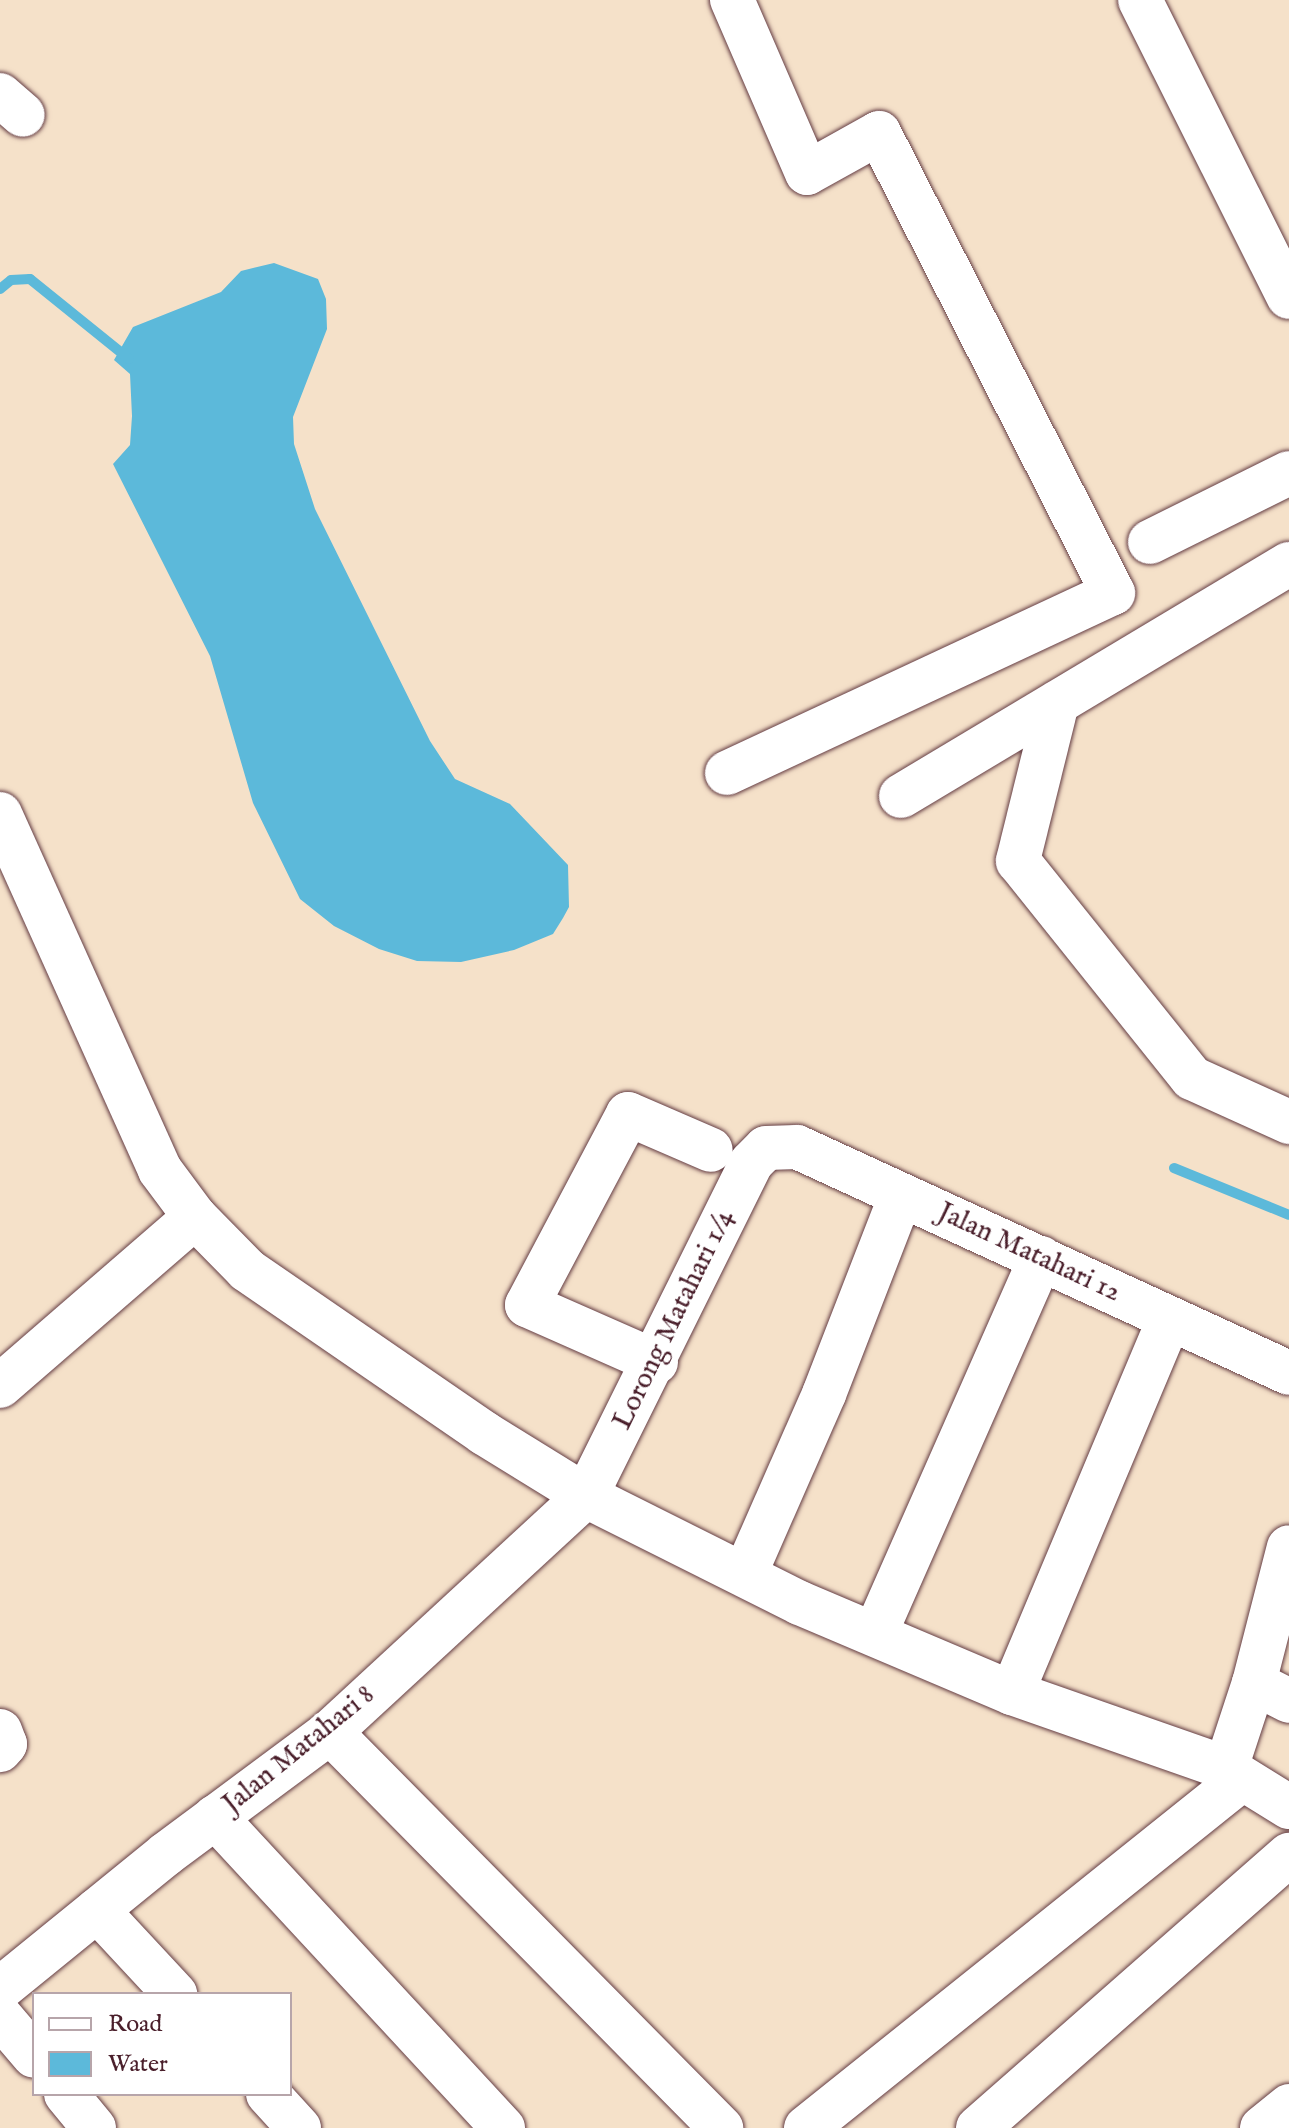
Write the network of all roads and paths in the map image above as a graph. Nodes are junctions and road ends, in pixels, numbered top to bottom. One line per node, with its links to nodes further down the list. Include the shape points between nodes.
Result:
1 (732, 0): 8 (street, via 807,173 879,133 1113,593)
2 (1140, 0): 3 (street)
3 (1289, 297)
4 (1289, 473): 5 (street)
5 (1150, 542)
6 (1289, 564): 7 (street)
7 (1057, 703): 9 (street); 11 (street, via 1018,861 1192,1078)
8 (727, 773)
9 (901, 796)
10 (0, 814): 15 (street, via 160,1170)
11 (1289, 1122)
12 (766, 1148): 14 (street, Jalan Matahari 12, via 797,1147); 18 (street, Lorong Matahari 1/4, via 751,1163)
13 (711, 1150): 18 (street, via 628,1114 527,1305)
14 (901, 1195): 16 (street, Jalan Matahari 12); 23 (street, via 824,1394)
15 (195, 1217): 20 (street); 21 (street, via 247,1270 484,1433)
16 (1041, 1258): 17 (street, Jalan Matahari 12); 24 (street)
17 (1169, 1319): 19 (street, Jalan Matahari 12); 26 (street)
18 (656, 1362): 21 (street, Lorong Matahari 1/4)
19 (1289, 1373)
20 (0, 1386)
21 (586, 1496): 23 (street); 28 (street, Jalan Matahari 8)
22 (1289, 1547): 25 (street)
23 (745, 1574): 24 (street)
24 (875, 1634): 26 (street)
25 (1272, 1692): 30 (street)
26 (1012, 1693): 30 (street)
27 (0, 1731): 29 (street, via 5,1744)
28 (330, 1732): 32 (street, Jalan Matahari 8); 46 (street)
29 (0, 1750)
30 (1234, 1774): 31 (street); 42 (street)
31 (1289, 1807)
32 (215, 1817): 34 (street, Jalan Matahari 8); 45 (street)
33 (1289, 1855): 47 (street)
34 (97, 1910): 35 (street, Jalan Matahari 8); 36 (street)
35 (0, 1989)
36 (173, 1992)
37 (0, 2016): 38 (street)
38 (32, 2054)
39 (68, 2096): 43 (street)
40 (270, 2096): 44 (street)
41 (1289, 2106): 48 (street)
42 (809, 2127)
43 (94, 2128)
44 (299, 2128)
45 (503, 2128)
46 (721, 2128)
47 (978, 2128)
48 (1262, 2128)

